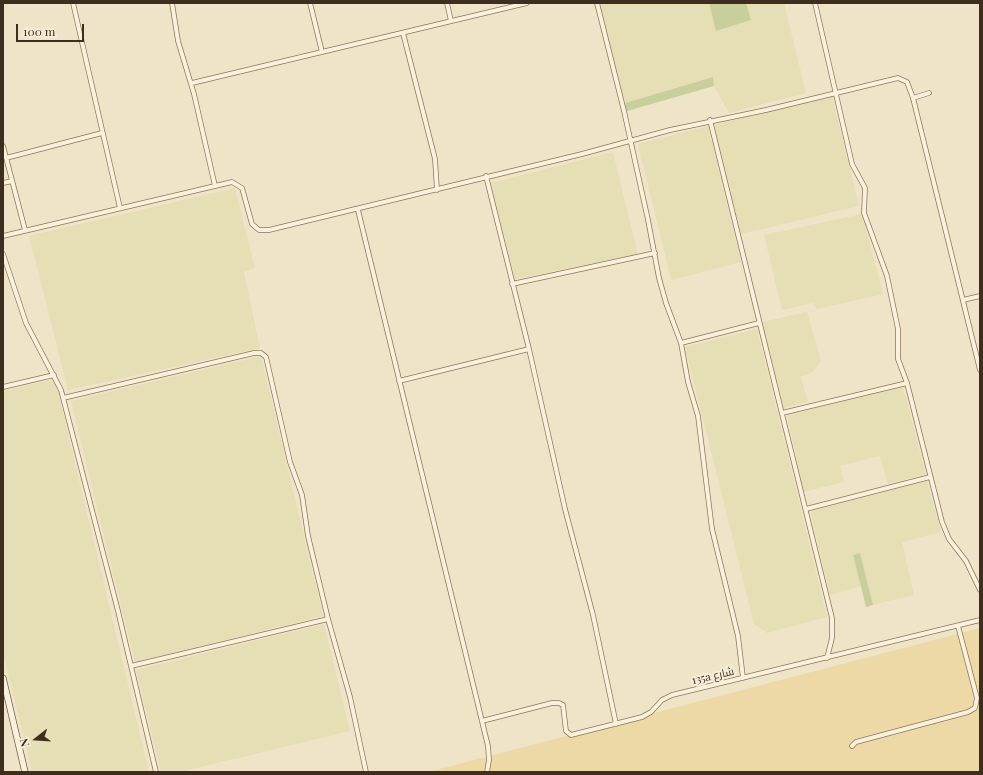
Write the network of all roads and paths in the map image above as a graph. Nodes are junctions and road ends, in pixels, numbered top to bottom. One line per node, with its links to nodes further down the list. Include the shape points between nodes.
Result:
1 (73, 3): 16 (street)
2 (172, 3): 11 (street, via 178,41)
3 (310, 3): 10 (street)
4 (447, 3): 8 (street)
5 (527, 3): 8 (street)
6 (597, 3): 17 (street)
7 (815, 3): 12 (street)
8 (451, 21): 9 (street)
9 (403, 33): 10 (street); 24 (street, via 435,159)
10 (322, 52): 11 (street)
11 (192, 83): 23 (street)
12 (837, 93): 14 (street, via 898,78 906,82); 15 (street); 40 (street, via 852,164 865,188 864,213 887,276 898,329 897,355)
13 (929, 93): 14 (street)
14 (913, 98): 33 (street)
15 (710, 120): 17 (street); 34 (street)
16 (102, 133): 19 (street); 25 (street)
17 (631, 140): 20 (street); 29 (street)
18 (3, 146): 19 (street)
19 (6, 158): 21 (street)
20 (486, 176): 24 (street); 31 (street)
21 (12, 180): 22 (street); 27 (street)
22 (3, 183)
23 (216, 186): 25 (street); 26 (street, via 232,182 240,185 252,224 259,230)
24 (437, 190): 26 (street)
25 (120, 208): 27 (street)
26 (358, 210): 39 (street)
27 (25, 230): 28 (street)
28 (3, 236)
29 (654, 253): 31 (street); 35 (street, via 664,297)
30 (3, 254): 38 (street, via 26,323)
31 (512, 284): 36 (street)
32 (980, 296): 33 (street)
33 (963, 300): 37 (street)
34 (759, 323): 35 (street); 43 (street)
35 (682, 343): 53 (street, via 688,382 700,426 712,529 738,636)
36 (528, 349): 39 (street); 55 (street, via 593,615)
37 (980, 370)
38 (54, 375): 41 (street); 42 (street)
39 (400, 381): 54 (street)
40 (907, 383): 43 (street); 44 (street)
41 (3, 387)
42 (63, 398): 47 (street, via 254,353 264,354 290,462 302,495 308,536); 51 (street)
43 (782, 413): 45 (street)
44 (930, 476): 45 (street); 46 (street, via 945,531 969,566)
45 (806, 509): 50 (street, via 832,618 832,638)
46 (980, 590)
47 (328, 619): 51 (street); 59 (street, via 350,697)
48 (980, 620): 49 (street, 135a شارع)
49 (958, 626): 50 (street, 135a شارع); 56 (street, via 976,698 975,708 856,742)
50 (827, 658): 53 (street, 135a شارع)
51 (131, 666): 58 (street)
52 (3, 678): 57 (street)
53 (743, 678): 55 (street, 135a شارع, via 666,697 647,715)
54 (482, 721): 55 (street, 135a شارع, via 559,703 563,705 566,731 571,735); 60 (street, via 489,751)
55 (616, 724)
56 (852, 746)
57 (25, 772)
58 (156, 772)
59 (366, 772)
60 (487, 772)

